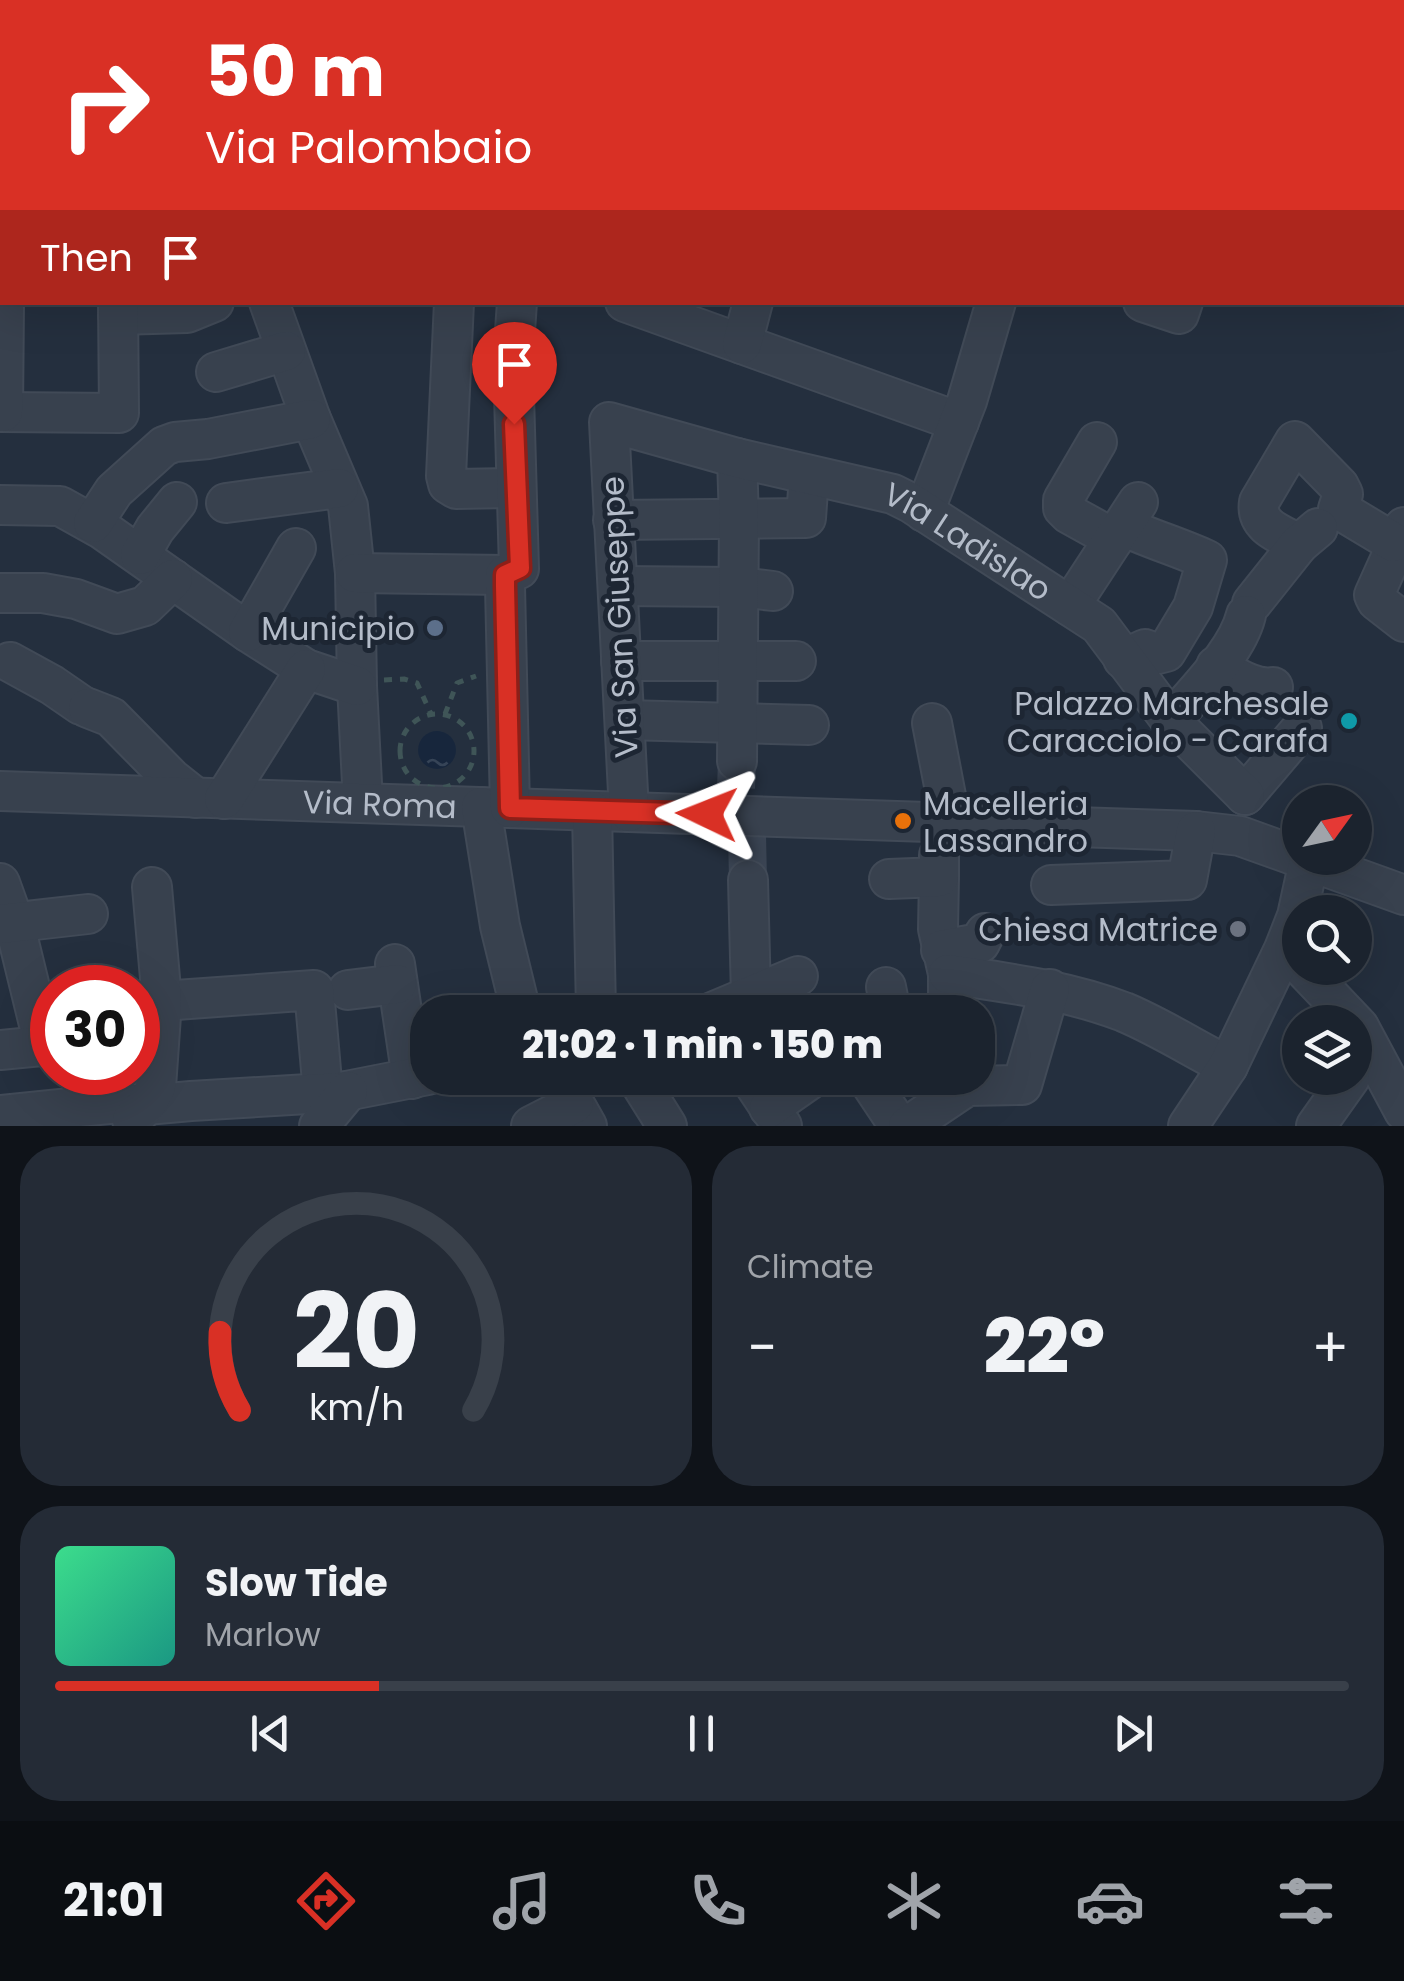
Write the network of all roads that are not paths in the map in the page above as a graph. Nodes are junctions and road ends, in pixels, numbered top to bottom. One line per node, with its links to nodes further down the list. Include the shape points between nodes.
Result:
1 (4, 305): 13 (street)
2 (206, 305): 9 (street, via 186,312)
3 (270, 305): 11 (street)
4 (454, 305): 21 (street, via 448,484)
5 (517, 305): 21 (street)
6 (634, 305): 10 (street)
7 (752, 305): 10 (street)
8 (995, 305): 16 (street)
9 (118, 309): 13 (street, via 118,413)
10 (742, 344): 16 (street)
11 (286, 351): 12 (street); 14 (street)
12 (216, 372)
13 (2, 412)
14 (311, 420): 20 (street); 27 (street, via 164,446)
15 (609, 422): 18 (street, Via Ladislao); 28 (street, Via San Giuseppe)
16 (959, 422): 26 (street)
17 (1098, 442): 30 (street, via 1064,508)
18 (737, 458): 19 (street, Via Ladislao); 29 (street)
19 (809, 476): 26 (street, Via Ladislao, via 893,494); 29 (street, via 806,518)
20 (338, 488): 23 (street); 35 (street, via 348,506)
21 (516, 488): 36 (street, via 520,568)
22 (177, 502): 34 (street)
23 (226, 503)
24 (0, 505): 27 (street)
25 (1338, 509): 31 (street); 32 (street); 32 (street, via 1339,486 1295,441 1257,510 1261,522)
26 (924, 512): 41 (street, Via Ladislao)
27 (85, 520): 34 (street)
28 (613, 520): 29 (street); 38 (street, Via San Giuseppe)
29 (739, 520): 39 (street)
30 (1125, 522): 41 (street); 42 (street, via 1141,535 1207,560)
31 (1399, 534): 44 (street, via 1374,595)
32 (1299, 544): 43 (street)
33 (296, 548): 45 (street)
34 (140, 554): 37 (street)
35 (355, 572): 36 (street); 53 (street)
36 (505, 575): 66 (street, via 508,682)
37 (173, 579): 40 (street, via 146,606 117,614 43,593); 45 (street)
38 (618, 586): 39 (street); 48 (street, Via San Giuseppe)
39 (755, 589): 47 (street)
40 (0, 593)
41 (1070, 606): 46 (street, Via Ladislao, via 1098,624)
42 (1193, 607): 43 (street); 46 (street, via 1166,652 1145,649)
43 (1247, 616): 51 (street)
44 (1404, 622)
45 (248, 632): 52 (street)
46 (1124, 659): 56 (street, Via Ladislao)
47 (738, 660): 48 (street); 49 (street); 57 (street)
48 (622, 661): 55 (street, Via San Giuseppe)
49 (796, 661)
50 (10, 662): 63 (street, via 111,718 159,767)
51 (1216, 666): 54 (street, via 1255,686); 56 (street)
52 (306, 669): 53 (street); 63 (street)
53 (357, 686): 65 (street)
54 (1273, 687)
55 (624, 720): 57 (street); 67 (street, Via San Giuseppe)
56 (1171, 721): 62 (street, Via Ladislao)
57 (738, 722): 59 (street); 64 (street)
58 (932, 723): 68 (street)
59 (810, 725)
60 (1302, 728): 62 (street)
61 (0, 791): 63 (street, Via Roma)
62 (1245, 795): 70 (street)
63 (210, 798): 65 (street, Via Roma)
64 (741, 800): 67 (street, Via Roma); 68 (street, Via Roma)
65 (363, 803): 66 (street, Via Roma)
66 (495, 807): 67 (street, Via Roma); 90 (street, via 500,926)
67 (611, 811): 91 (street, Via San Giuseppe)
68 (944, 822): 69 (street, Via Roma); 73 (street)
69 (1196, 831): 70 (street, Via Roma); 77 (street, via 1187,880)
70 (1240, 836): 71 (street, Via Roma)
71 (1282, 851)
72 (1348, 875): 79 (street, Via Roma)
73 (939, 877): 74 (street); 83 (street)
74 (889, 879)
75 (748, 880): 92 (street)
76 (0, 884): 81 (street)
77 (1051, 885)
78 (152, 887): 95 (street)
79 (1404, 895)
80 (88, 914): 81 (street)
81 (7, 924): 89 (street)
82 (985, 933): 83 (street, via 980,943)
83 (945, 962): 88 (street); 94 (street)
84 (798, 976): 93 (street)
85 (1282, 982): 101 (street)
86 (1320, 985): 96 (street)
87 (348, 990): 98 (street, via 396,974)
88 (1050, 990): 101 (street, via 1127,1014); 116 (street, via 1022,1085 967,1086)
89 (30, 992)
90 (518, 995)
91 (597, 995)
92 (751, 995)
93 (753, 995)
94 (947, 995)
95 (162, 1001): 97 (street); 109 (street, via 314,990)
96 (1339, 1005)
97 (160, 1007)
98 (410, 1034)
99 (30, 1047): 100 (street)
100 (0, 1050)
101 (1228, 1066): 117 (street)
102 (1372, 1079): 110 (street)
103 (410, 1080): 109 (street)
104 (151, 1095): 111 (street)
105 (648, 1095): 114 (street)
106 (878, 1095): 115 (street)
107 (1338, 1095): 118 (street)
108 (573, 1102): 113 (street)
109 (321, 1109): 111 (street)
110 (1404, 1111)
111 (137, 1116): 112 (street, via 119,1103)
112 (13, 1118)
113 (531, 1126)
114 (667, 1126)
115 (899, 1126)
116 (908, 1126)
117 (1188, 1126)
118 (1316, 1126)

